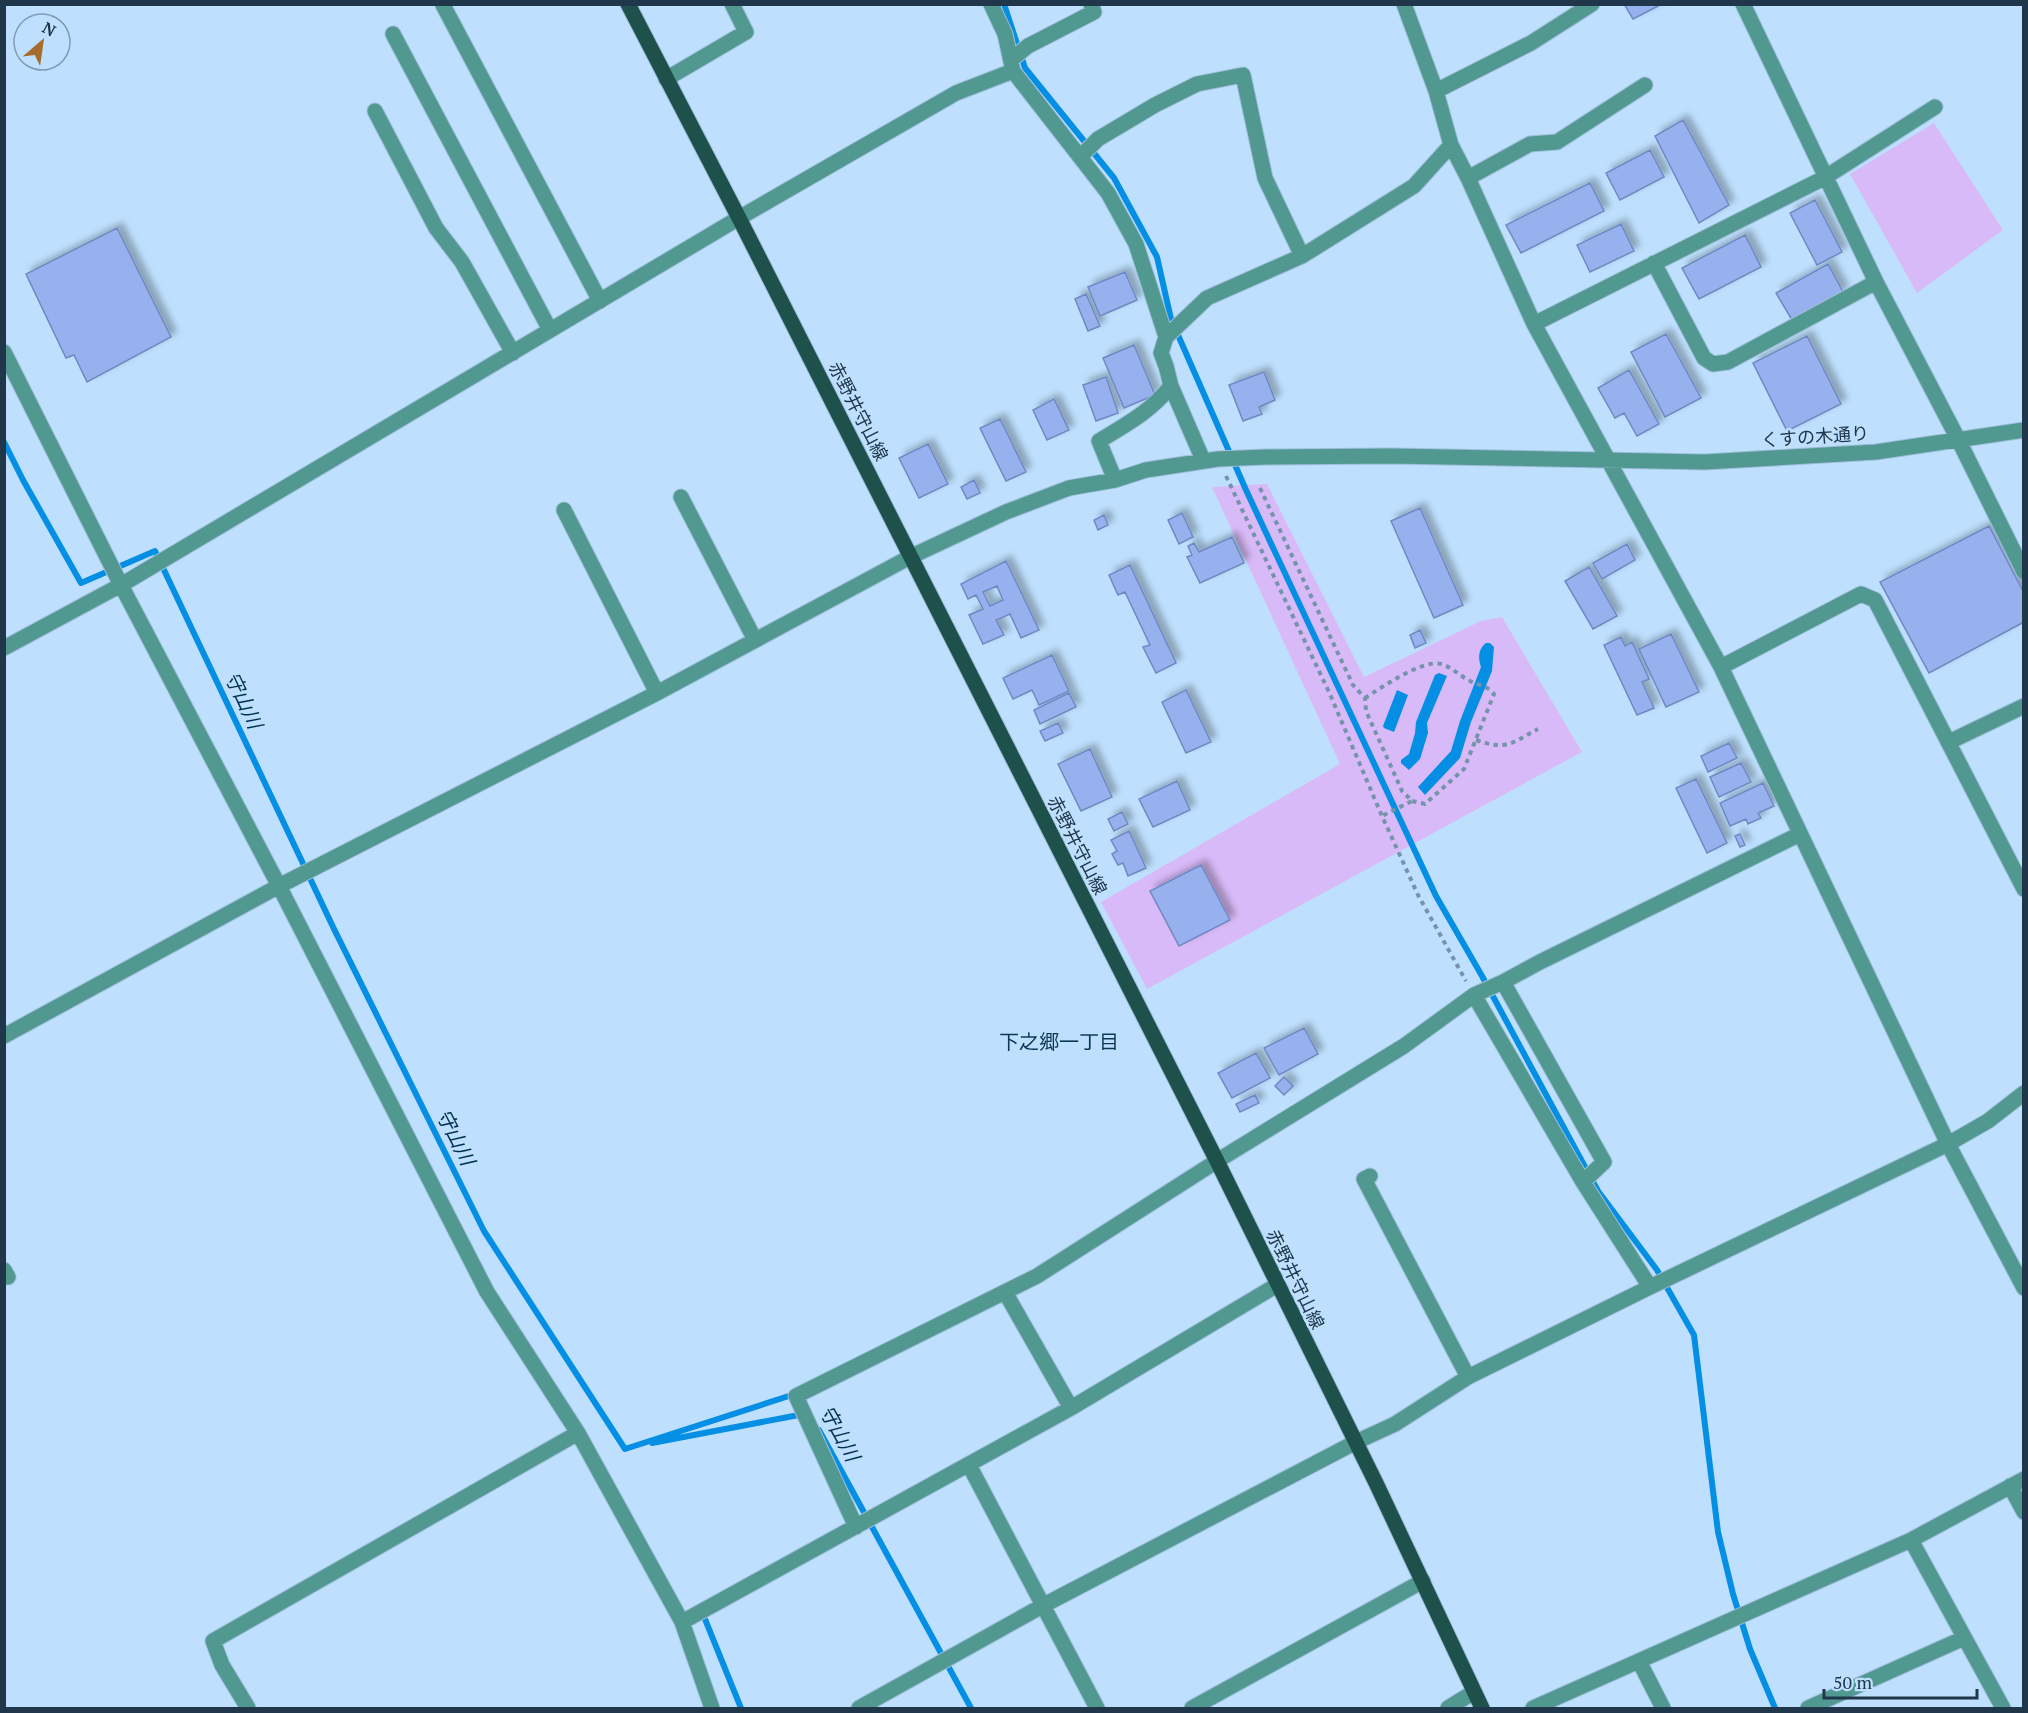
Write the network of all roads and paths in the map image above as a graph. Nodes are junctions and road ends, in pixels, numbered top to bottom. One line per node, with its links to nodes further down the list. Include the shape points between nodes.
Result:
1 (628, 4): 11 (main road, 赤野井守山線)
2 (732, 4): 11 (street, via 746,32)
3 (992, 4): 10 (street, via 1005,34)
4 (1091, 4): 10 (street, via 1094,12 1028,46)
5 (1404, 4): 13 (street)
6 (1592, 4): 13 (street, via 1531,43)
7 (1743, 4): 19 (street)
8 (442, 5): 24 (street)
9 (393, 34): 26 (street)
10 (1012, 65): 17 (street); 20 (street, via 956,93)
11 (666, 79): 20 (main road, 赤野井守山線)
12 (1645, 85): 18 (street, via 1557,141 1530,144)
13 (1436, 91): 16 (street)
14 (1935, 107): 19 (street)
15 (375, 111): 29 (street, via 436,228 462,262)
16 (1451, 145): 18 (street); 21 (street, via 1414,186)
17 (1083, 153): 21 (street, via 1098,139 1197,84 1243,75 1264,178); 27 (street, via 1136,244)
18 (1468, 178): 25 (street)
19 (1824, 178): 22 (street); 23 (street)
20 (740, 218): 24 (street); 39 (main road, 赤野井守山線)
21 (1302, 256): 27 (street, via 1207,298)
22 (1654, 263): 23 (street, via 1704,358 1713,364 1728,362); 25 (street)
23 (1876, 282): 32 (street)
24 (600, 301): 26 (street)
25 (1534, 324): 34 (street)
26 (550, 330): 29 (street)
27 (1172, 331): 30 (street, via 1161,353)
28 (4, 352): 41 (street)
29 (513, 353): 41 (street)
30 (1171, 386): 33 (street); 35 (street, via 1156,403 1099,441)
31 (2024, 430): 32 (street, くすの木通り)
32 (1958, 439): 34 (street, くすの木通り, via 1876,452 1792,458); 40 (street)
33 (1211, 460): 34 (street, くすの木通り, via 1392,456); 35 (street, くすの木通り); 52 (path, via 1329,692)
34 (1608, 461): 44 (street)
35 (1115, 480): 39 (street, くすの木通り, via 1069,488 1032,501)
36 (1260, 488): 46 (path, via 1353,686)
37 (681, 497): 42 (street)
38 (564, 510): 45 (street)
39 (910, 557): 42 (street, くすの木通り); 63 (main road, 赤野井守山線)
40 (2024, 572)
41 (121, 585): 43 (street); 54 (street)
42 (754, 640): 45 (street, くすの木通り)
43 (4, 648)
44 (1721, 667): 50 (street, via 1861,594 1875,600 1881,609); 53 (street)
45 (657, 693): 54 (street, くすの木通り)
46 (1365, 698): 49 (path, via 1391,681 1432,663 1441,664 1494,693); 51 (path, via 1366,711 1388,761 1402,791)
47 (2024, 706): 50 (street)
48 (1538, 729): 49 (path, via 1506,746)
49 (1476, 740): 51 (path, via 1464,769 1425,804)
50 (1949, 742): 55 (street)
51 (1412, 801): 52 (path)
52 (1382, 816): 57 (path, via 1418,895)
53 (1800, 834): 56 (street); 62 (street)
54 (279, 886): 58 (street, くすの木通り); 72 (street, via 487,1292)
55 (2024, 889)
56 (1503, 982): 57 (street); 59 (street)
57 (1474, 995): 61 (street); 63 (street, via 1404,1046)
58 (4, 1036)
59 (1561, 1087): 61 (street); 65 (street, via 1604,1162)
60 (2024, 1093): 62 (street, via 1988,1121)
61 (1538, 1102): 65 (street)
62 (1948, 1144): 67 (street); 68 (street)
63 (1216, 1161): 66 (main road, 赤野井守山線); 69 (street, via 1037,1276)
64 (1370, 1176): 70 (street, via 1364,1179)
65 (1583, 1182): 67 (street)
66 (1277, 1285): 71 (street); 73 (main road, 赤野井守山線)
67 (1650, 1287): 70 (street)
68 (2024, 1288)
69 (1005, 1292): 71 (street); 78 (street, via 796,1396)
70 (1468, 1377): 73 (street, via 1395,1424)
71 (1071, 1408): 74 (street)
72 (578, 1433): 82 (street); 86 (street, via 213,1641 222,1665)
73 (1356, 1442): 80 (main road, 赤野井守山線); 81 (street)
74 (969, 1465): 78 (street); 81 (street)
75 (2024, 1479): 76 (street)
76 (2010, 1486): 77 (street); 79 (street)
77 (2024, 1512)
78 (856, 1527): 82 (street)
79 (1911, 1540): 83 (street); 84 (street)
80 (1423, 1581): 85 (main road, 赤野井守山線); 90 (street)
81 (1044, 1605): 88 (street); 89 (street)
82 (682, 1622): 87 (street)
83 (1964, 1638): 95 (street); 96 (street)
84 (1639, 1661): 93 (street); 94 (street)
85 (1474, 1692): 91 (street); 92 (main road, 赤野井守山線)
86 (248, 1708)
87 (712, 1708)
88 (859, 1708)
89 (1097, 1708)
90 (1192, 1708)
91 (1448, 1708)
92 (1482, 1708)
93 (1533, 1708)
94 (1663, 1708)
95 (1808, 1708)
96 (2003, 1708)

